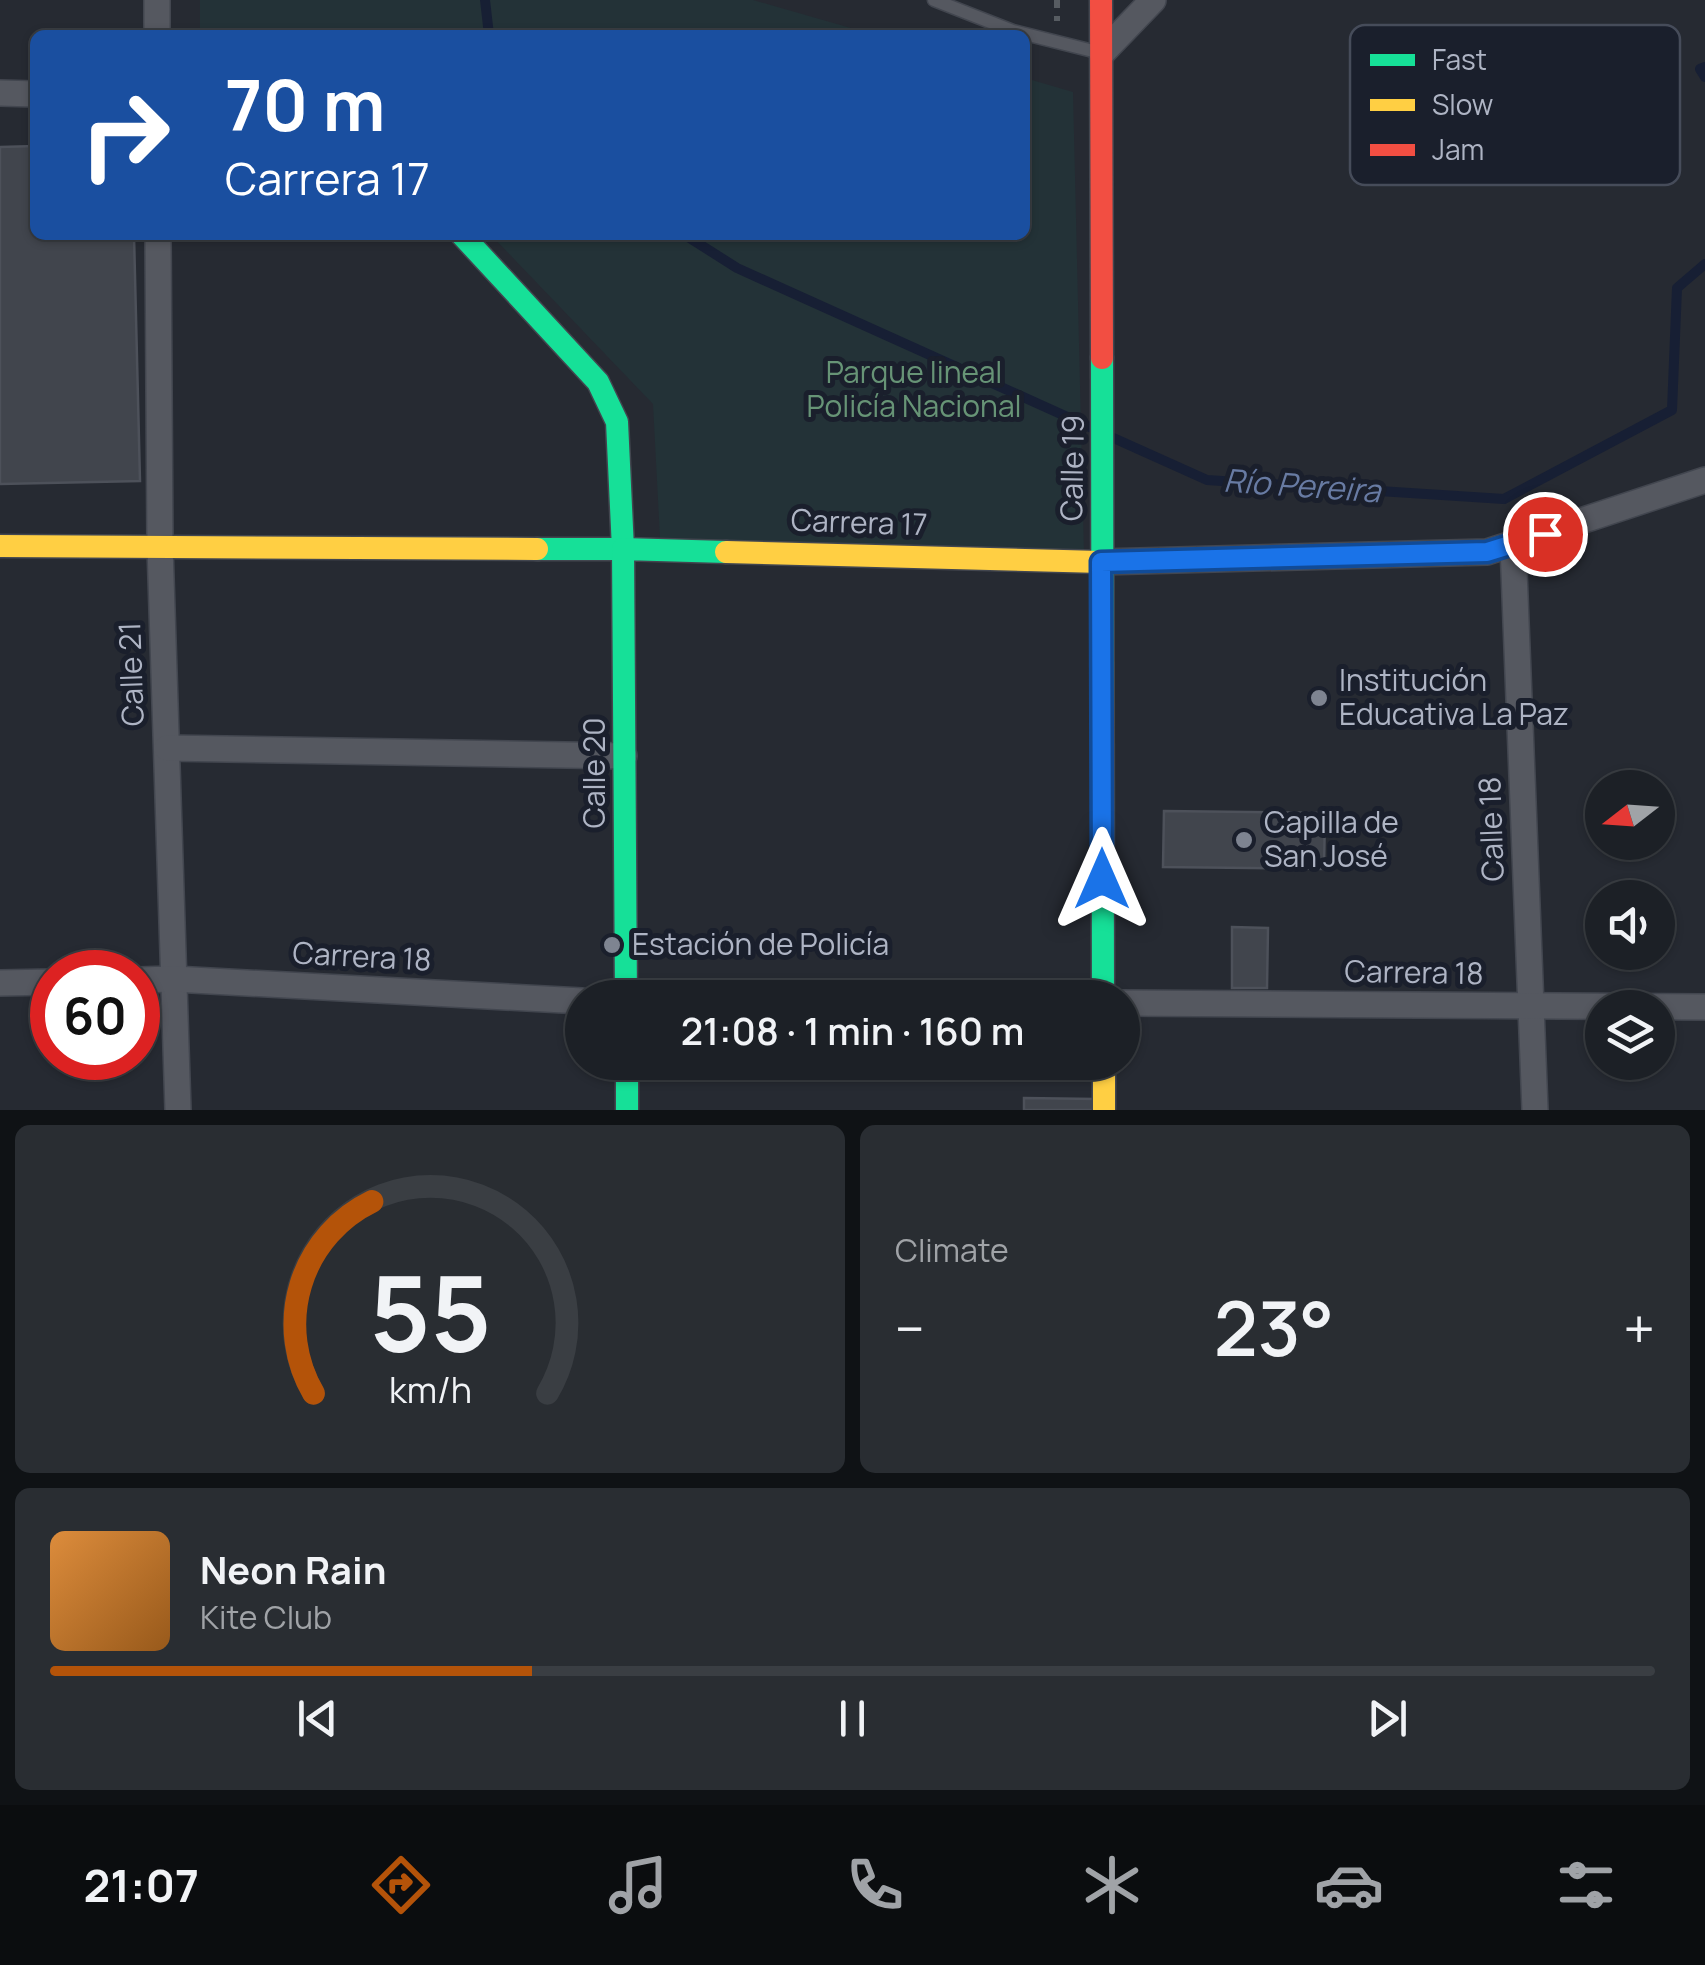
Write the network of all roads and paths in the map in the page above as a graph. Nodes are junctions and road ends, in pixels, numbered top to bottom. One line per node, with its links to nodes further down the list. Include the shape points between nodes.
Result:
1 (157, 0): 5 (street)
2 (934, 0): 6 (lane)
3 (1102, 0): 8 (main road, Calle 19)
4 (1152, 0): 8 (street)
5 (157, 30)
6 (1008, 30)
7 (1030, 36): 8 (lane)
8 (1102, 53): 18 (main road, Calle 19)
9 (0, 93): 10 (street)
10 (30, 94)
11 (158, 240): 16 (street, Calle 21)
12 (467, 240): 17 (main road, Calle 20, via 598,382 617,422)
13 (1705, 480): 14 (street, Carrera 17)
14 (1513, 545): 18 (street, Carrera 17, via 1487,552); 29 (street, Calle 18)
15 (0, 546): 16 (main road, Carrera 17)
16 (160, 547): 17 (main road, Carrera 17); 19 (street, Calle 21)
17 (623, 548): 18 (main road, Carrera 17); 20 (main road, Calle 20)
18 (1101, 562): 24 (main road, Calle 19)
19 (167, 748): 20 (street); 22 (street, Calle 21)
20 (624, 756): 23 (main road, Calle 20)
21 (160, 979): 22 (street, Carrera 18)
22 (174, 979): 27 (street, Carrera 18); 33 (street, Calle 21)
23 (626, 980)
24 (1103, 980)
25 (30, 982): 26 (street)
26 (0, 983)
27 (565, 1001)
28 (1140, 1002): 29 (street, Carrera 18)
29 (1531, 1007): 30 (street, Carrera 18); 36 (street, Calle 18)
30 (1705, 1008)
31 (627, 1080): 34 (main road)
32 (1104, 1080): 35 (main road)
33 (178, 1110)
34 (627, 1110)
35 (1104, 1110)
36 (1536, 1110)

